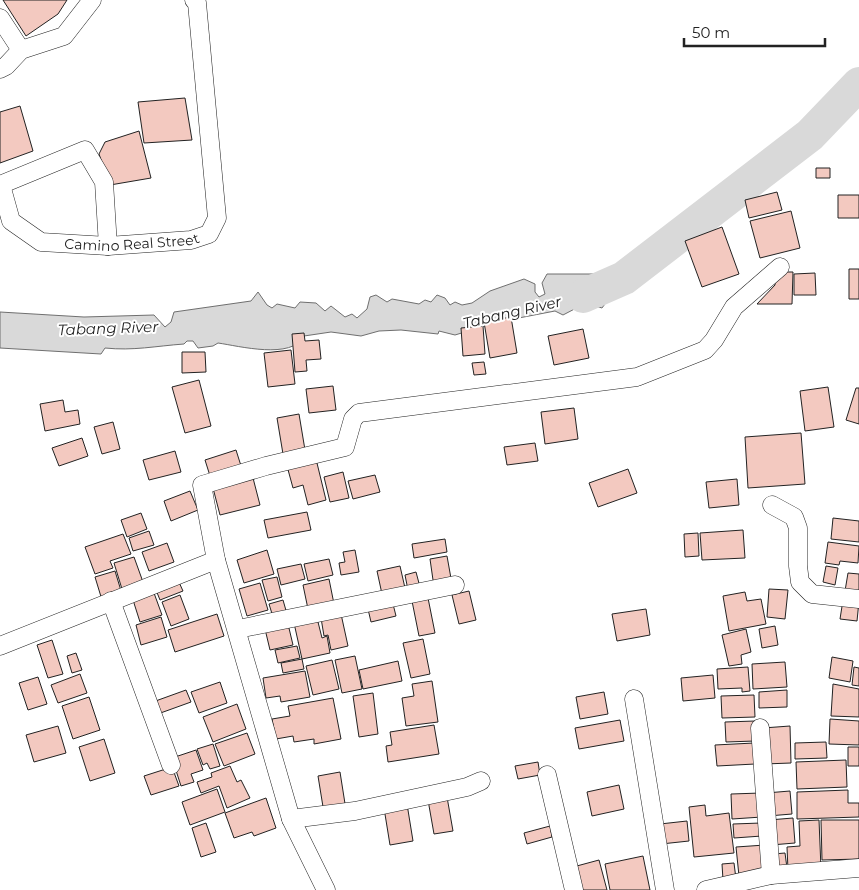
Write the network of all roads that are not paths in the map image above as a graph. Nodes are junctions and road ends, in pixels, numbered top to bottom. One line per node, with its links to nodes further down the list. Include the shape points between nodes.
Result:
1 (92, 0): 4 (street, via 64,36)
2 (194, 0): 7 (street, Camino Real Street, via 197,3 217,218 209,234 191,240)
3 (0, 18): 4 (street)
4 (20, 50): 5 (street, via 6,66)
5 (0, 68)
6 (0, 185): 7 (street, Camino Real Street, via 11,221 41,242); 7 (street, via 85,150 104,182)
7 (108, 246)
8 (780, 267): 10 (street, via 734,307 705,350 637,377 359,413 352,419 345,447 202,485)
9 (772, 505): 12 (street, via 794,517 798,528 800,582 812,594)
10 (216, 560): 13 (street); 14 (street)
11 (455, 585): 14 (street)
12 (859, 599)
13 (111, 601): 15 (street); 18 (street)
14 (238, 629): 21 (street)
15 (0, 646)
16 (634, 699): 26 (street)
17 (760, 728): 23 (street)
18 (171, 765)
19 (547, 775): 25 (street)
20 (481, 781): 21 (street, via 467,787 355,811)
21 (291, 819): 24 (street)
22 (859, 868): 23 (street)
23 (771, 875): 27 (street)
24 (326, 890)
25 (574, 890)
26 (665, 890)
27 (706, 890)

